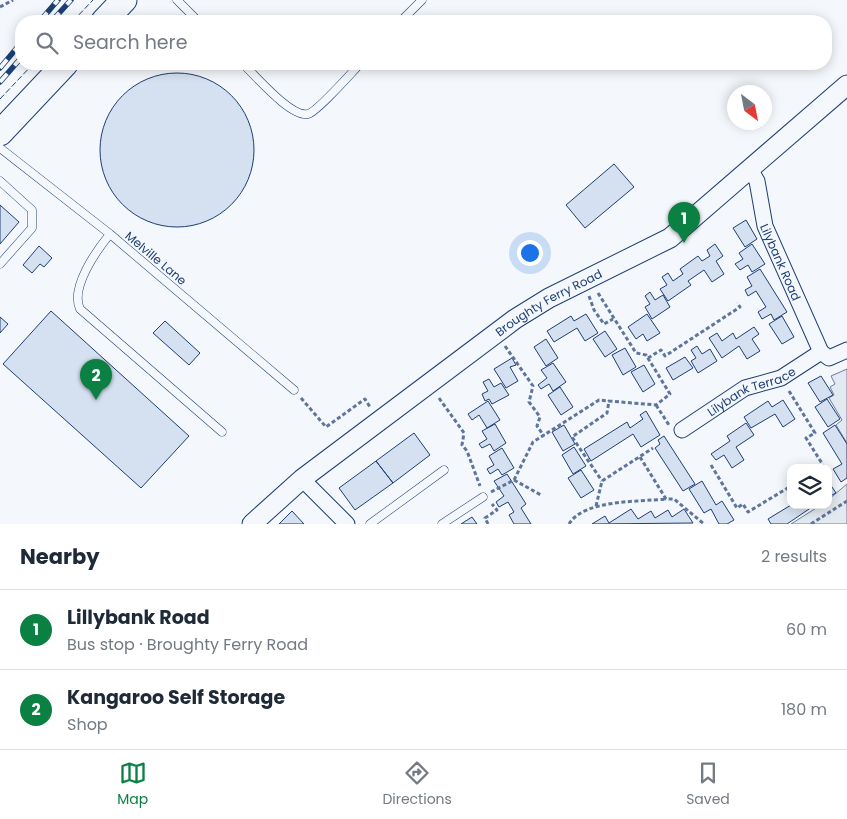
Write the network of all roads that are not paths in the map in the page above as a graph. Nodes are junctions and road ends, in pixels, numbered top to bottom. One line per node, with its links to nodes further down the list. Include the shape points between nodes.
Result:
1 (124, 0): 4 (highway)
2 (176, 0): 5 (lane)
3 (422, 0): 6 (lane)
4 (110, 15)
5 (192, 15)
6 (408, 15)
7 (59, 70): 11 (highway)
8 (249, 70): 9 (lane, via 288,107 297,113 308,114)
9 (354, 70)
10 (847, 85): 13 (street, Broughty Ferry Road)
11 (0, 133)
12 (0, 148): 15 (lane, Melville Lane)
13 (750, 169): 18 (street, Lilybank Road, via 757,181 765,226); 23 (street, Broughty Ferry Road, via 670,238 549,298 515,319)
14 (0, 182): 16 (lane, via 32,210 32,228)
15 (110, 234): 19 (lane, Melville Lane); 21 (lane, via 80,283 77,298 80,309)
16 (0, 264)
17 (847, 350): 18 (street, via 829,358)
18 (821, 352): 20 (street, Lilybank Terrace, via 781,378 745,388)
19 (294, 390)
20 (682, 430)
21 (222, 432)
22 (444, 470): 27 (lane)
23 (302, 479): 25 (street, Broughty Ferry Road); 26 (street)
24 (484, 496): 28 (lane)
25 (252, 524)
26 (347, 524)
27 (370, 524)
28 (443, 524)

